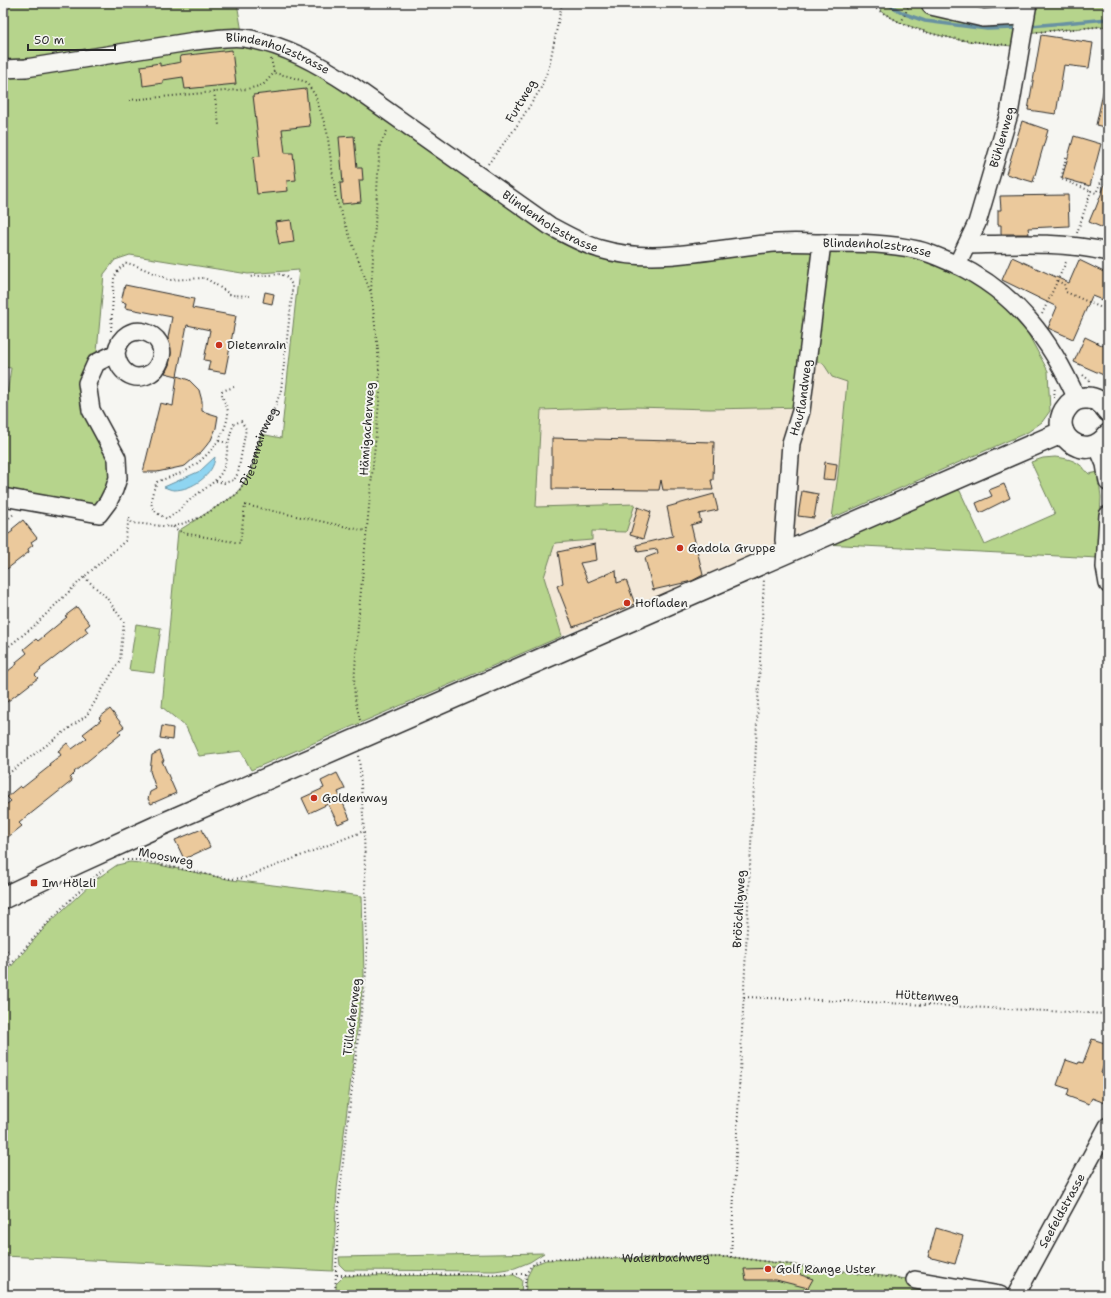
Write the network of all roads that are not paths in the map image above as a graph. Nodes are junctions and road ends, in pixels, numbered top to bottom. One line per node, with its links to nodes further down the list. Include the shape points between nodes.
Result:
1 (932, 6): 2 (street, via 983,18)
2 (1026, 9): 5 (street, Bühlenweg, via 1009,114 977,223)
3 (3, 69): 4 (street, Blindenholzstrasse, via 195,41 243,38 272,44 325,68 550,226 600,249 648,257 766,243)
4 (822, 243): 7 (street, Blindenholzstrasse, via 877,243 901,246 920,250); 16 (street, Hauflandweg, via 801,411 791,443 784,540)
5 (967, 244): 6 (street, via 1073,245); 7 (street, Bühlenweg)
6 (1108, 252)
7 (957, 265): 9 (street, Blindenholzstrasse, via 987,282 1018,307 1036,327 1058,361)
8 (116, 353): 14 (street, via 96,363 87,383 91,410 117,458 118,478 108,502 99,514)
9 (1077, 399): 10 (main road, via 1093,398); 11 (main road, via 1070,404 1062,417)
10 (1108, 411)
11 (1063, 432): 12 (main road, via 1078,446 1089,448); 16 (main road)
12 (1103, 440): 13 (street)
13 (1108, 482)
14 (3, 497)
15 (1108, 516): 17 (street, via 1105,567)
16 (786, 553): 18 (main road, via 149,831)
17 (1108, 584)
18 (3, 898)
19 (1108, 1126): 22 (street, Seefeldstrasse)
20 (915, 1280): 21 (street)
21 (1000, 1295)
22 (1016, 1295)

